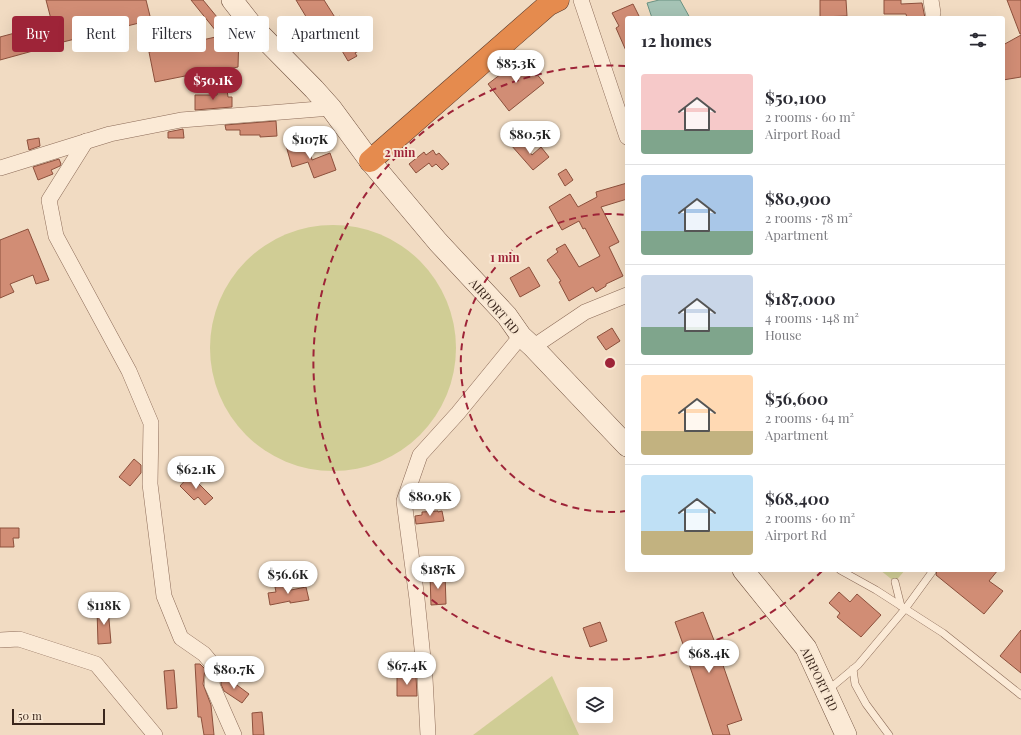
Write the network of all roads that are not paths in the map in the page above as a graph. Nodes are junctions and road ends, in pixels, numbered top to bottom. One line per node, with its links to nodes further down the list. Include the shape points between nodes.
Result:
1 (232, 0): 4 (main road, AIRPORT RD, via 254,28)
2 (581, 0): 5 (street)
3 (551, 2): 7 (highway)
4 (331, 108): 6 (street, via 182,120); 7 (main road, AIRPORT RD)
5 (625, 131)
6 (86, 141): 8 (street); 22 (street, via 49,200 56,236 129,371 152,423 150,484 164,596 181,638 204,654 214,666 212,685)
7 (370, 161): 10 (main road, AIRPORT RD)
8 (0, 168)
9 (625, 296): 10 (street, via 585,312)
10 (527, 341): 11 (main road, AIRPORT RD); 23 (street, via 420,455 404,501 426,678)
11 (625, 444)
12 (745, 572): 19 (main road, AIRPORT RD, via 806,648)
13 (844, 572): 16 (lane)
14 (932, 572): 16 (lane)
15 (895, 582): 16 (lane)
16 (903, 607): 18 (lane); 20 (lane, via 943,634)
17 (0, 640): 21 (street, via 19,639 96,664)
18 (853, 669): 19 (lane); 25 (lane, via 856,684 866,704)
19 (826, 691): 24 (main road, AIRPORT RD)
20 (1021, 695)
21 (155, 735)
22 (234, 735)
23 (428, 735)
24 (846, 735)
25 (889, 735)

